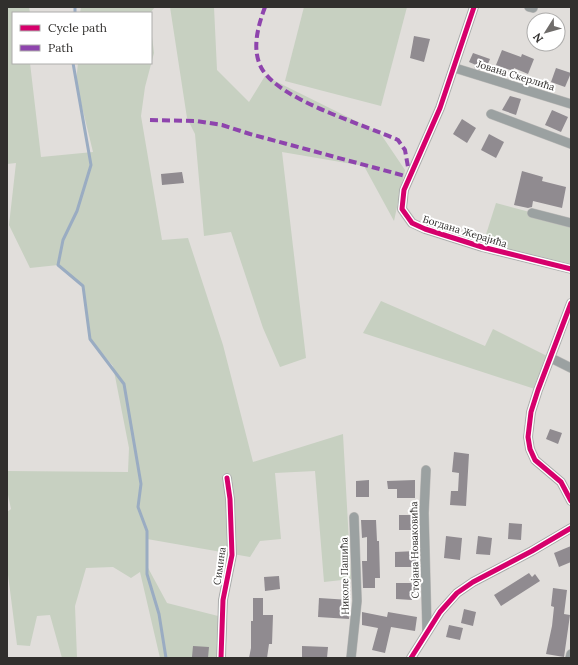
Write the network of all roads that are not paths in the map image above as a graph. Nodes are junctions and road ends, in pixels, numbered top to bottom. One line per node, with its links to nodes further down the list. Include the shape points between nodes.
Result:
1 (474, 7): 2 (street, Богдана Жерајића)
2 (455, 68): 3 (street, Јована Скерлића); 8 (street, Богдана Жерајића, via 404,190 401,206 405,217 412,223 482,247)
3 (571, 104)
4 (491, 114): 5 (street)
5 (571, 144)
6 (532, 214): 7 (street)
7 (571, 223)
8 (571, 270)
9 (571, 303): 10 (street)
10 (551, 358): 11 (street); 14 (street, via 531,412 528,429 530,450 535,460 561,482)
11 (571, 368)
12 (426, 470): 17 (street, Стојана Новаковића, via 424,513)
13 (227, 478): 19 (street, Симина, via 232,555 223,600)
14 (571, 501)
15 (354, 517): 20 (street, Николе Пашића, via 357,601)
16 (571, 528): 17 (street, via 457,593)
17 (427, 631): 21 (street)
18 (571, 654): 22 (street)
19 (221, 658)
20 (351, 658)
21 (410, 658)
22 (570, 658)

